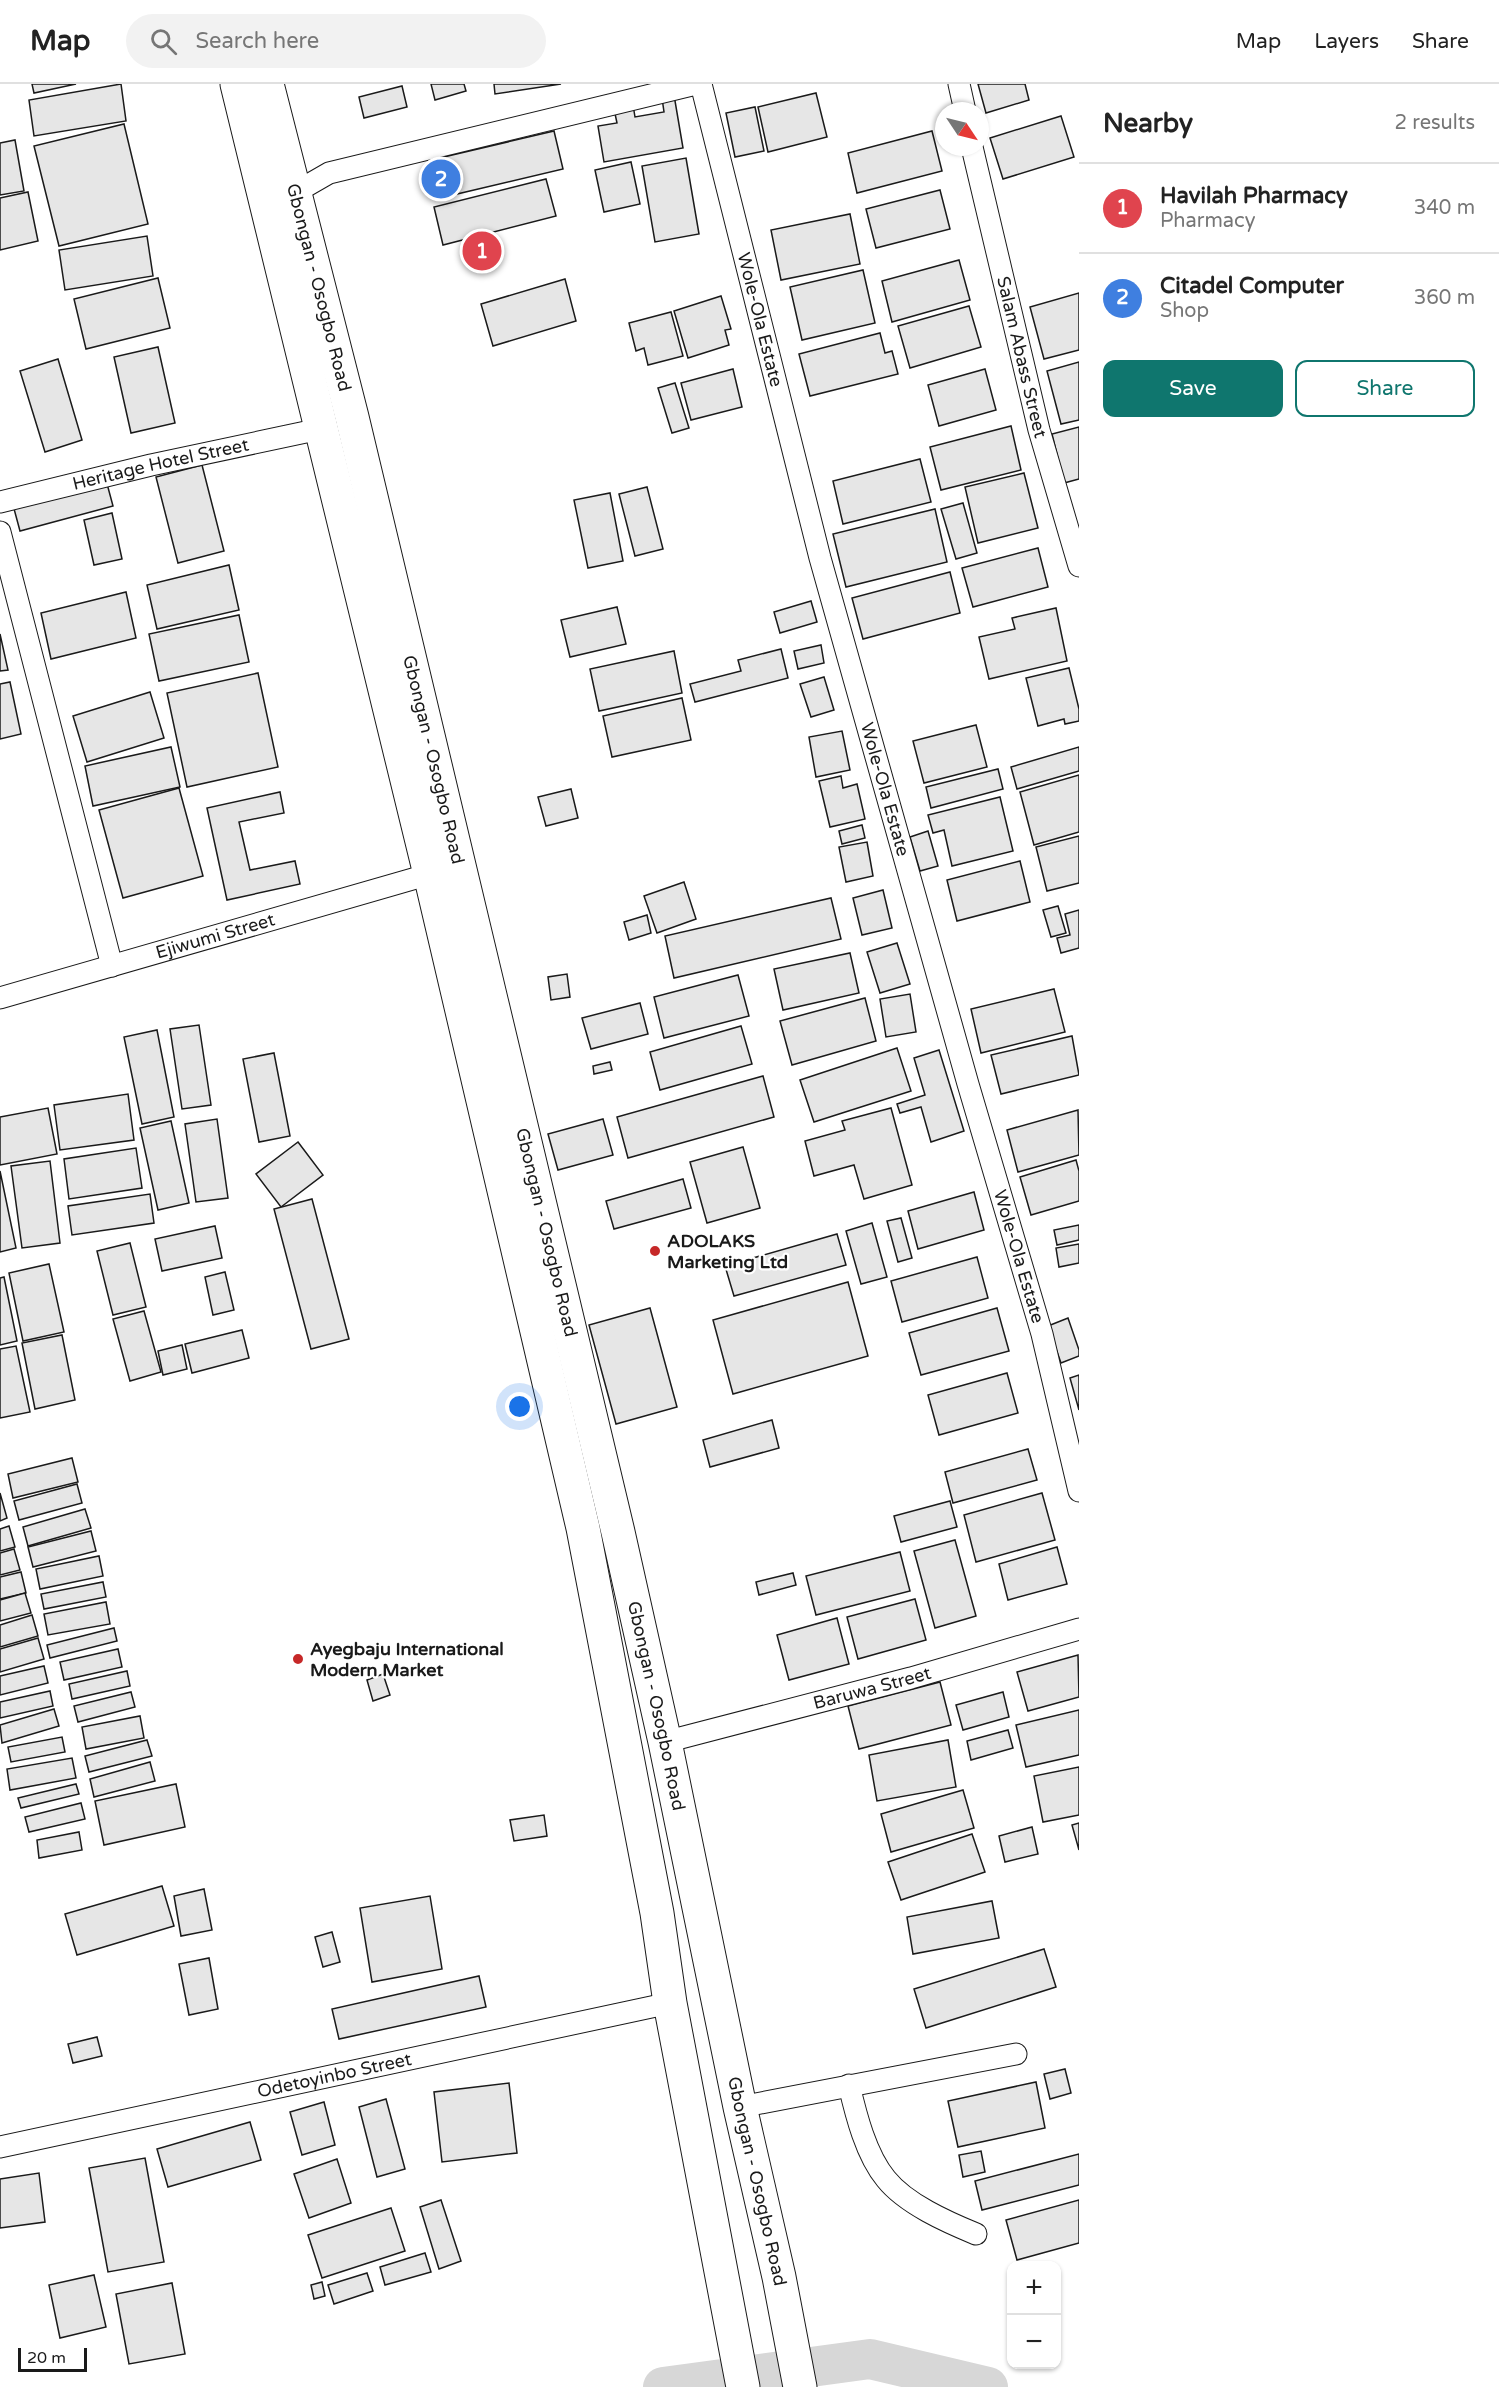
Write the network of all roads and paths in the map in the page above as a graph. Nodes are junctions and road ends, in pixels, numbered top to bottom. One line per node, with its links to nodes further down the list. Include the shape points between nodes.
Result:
1 (237, 84): 7 (main road, Gbongan - Osogbo Road)
2 (267, 84): 7 (main road, Gbongan - Osogbo Road)
3 (698, 84): 7 (street, via 330,173); 15 (street, Wole-Ola Estate, via 820,558 1042,1334)
4 (959, 84): 5 (street)
5 (963, 102)
6 (974, 156): 11 (street, Salam Abass Street, via 1039,430)
7 (281, 196): 8 (main road, Gbongan - Osogbo Road); 17 (main road, Gbongan - Osogbo Road, via 463,878)
8 (321, 429): 9 (street, Heritage Hotel Street); 12 (main road, Gbongan - Osogbo Road)
9 (0, 502)
10 (0, 532): 13 (street)
11 (1079, 566)
12 (430, 874): 13 (street, Ejiwumi Street); 18 (main road, Gbongan - Osogbo Road, via 584,1528 657,1913)
13 (112, 966): 14 (street, Ejiwumi Street)
14 (0, 998)
15 (1079, 1491)
16 (1079, 1629): 17 (street, Baruwa Street)
17 (665, 1743): 21 (main road, Gbongan - Osogbo Road)
18 (670, 2003): 22 (street, Odetoyinbo Street); 24 (main road, Gbongan - Osogbo Road)
19 (1016, 2054): 20 (street)
20 (849, 2085): 21 (street); 23 (street, via 862,2136 886,2179 942,2220)
21 (740, 2108): 25 (main road, Gbongan - Osogbo Road)
22 (0, 2147)
23 (976, 2234)
24 (743, 2387)
25 (800, 2387)

